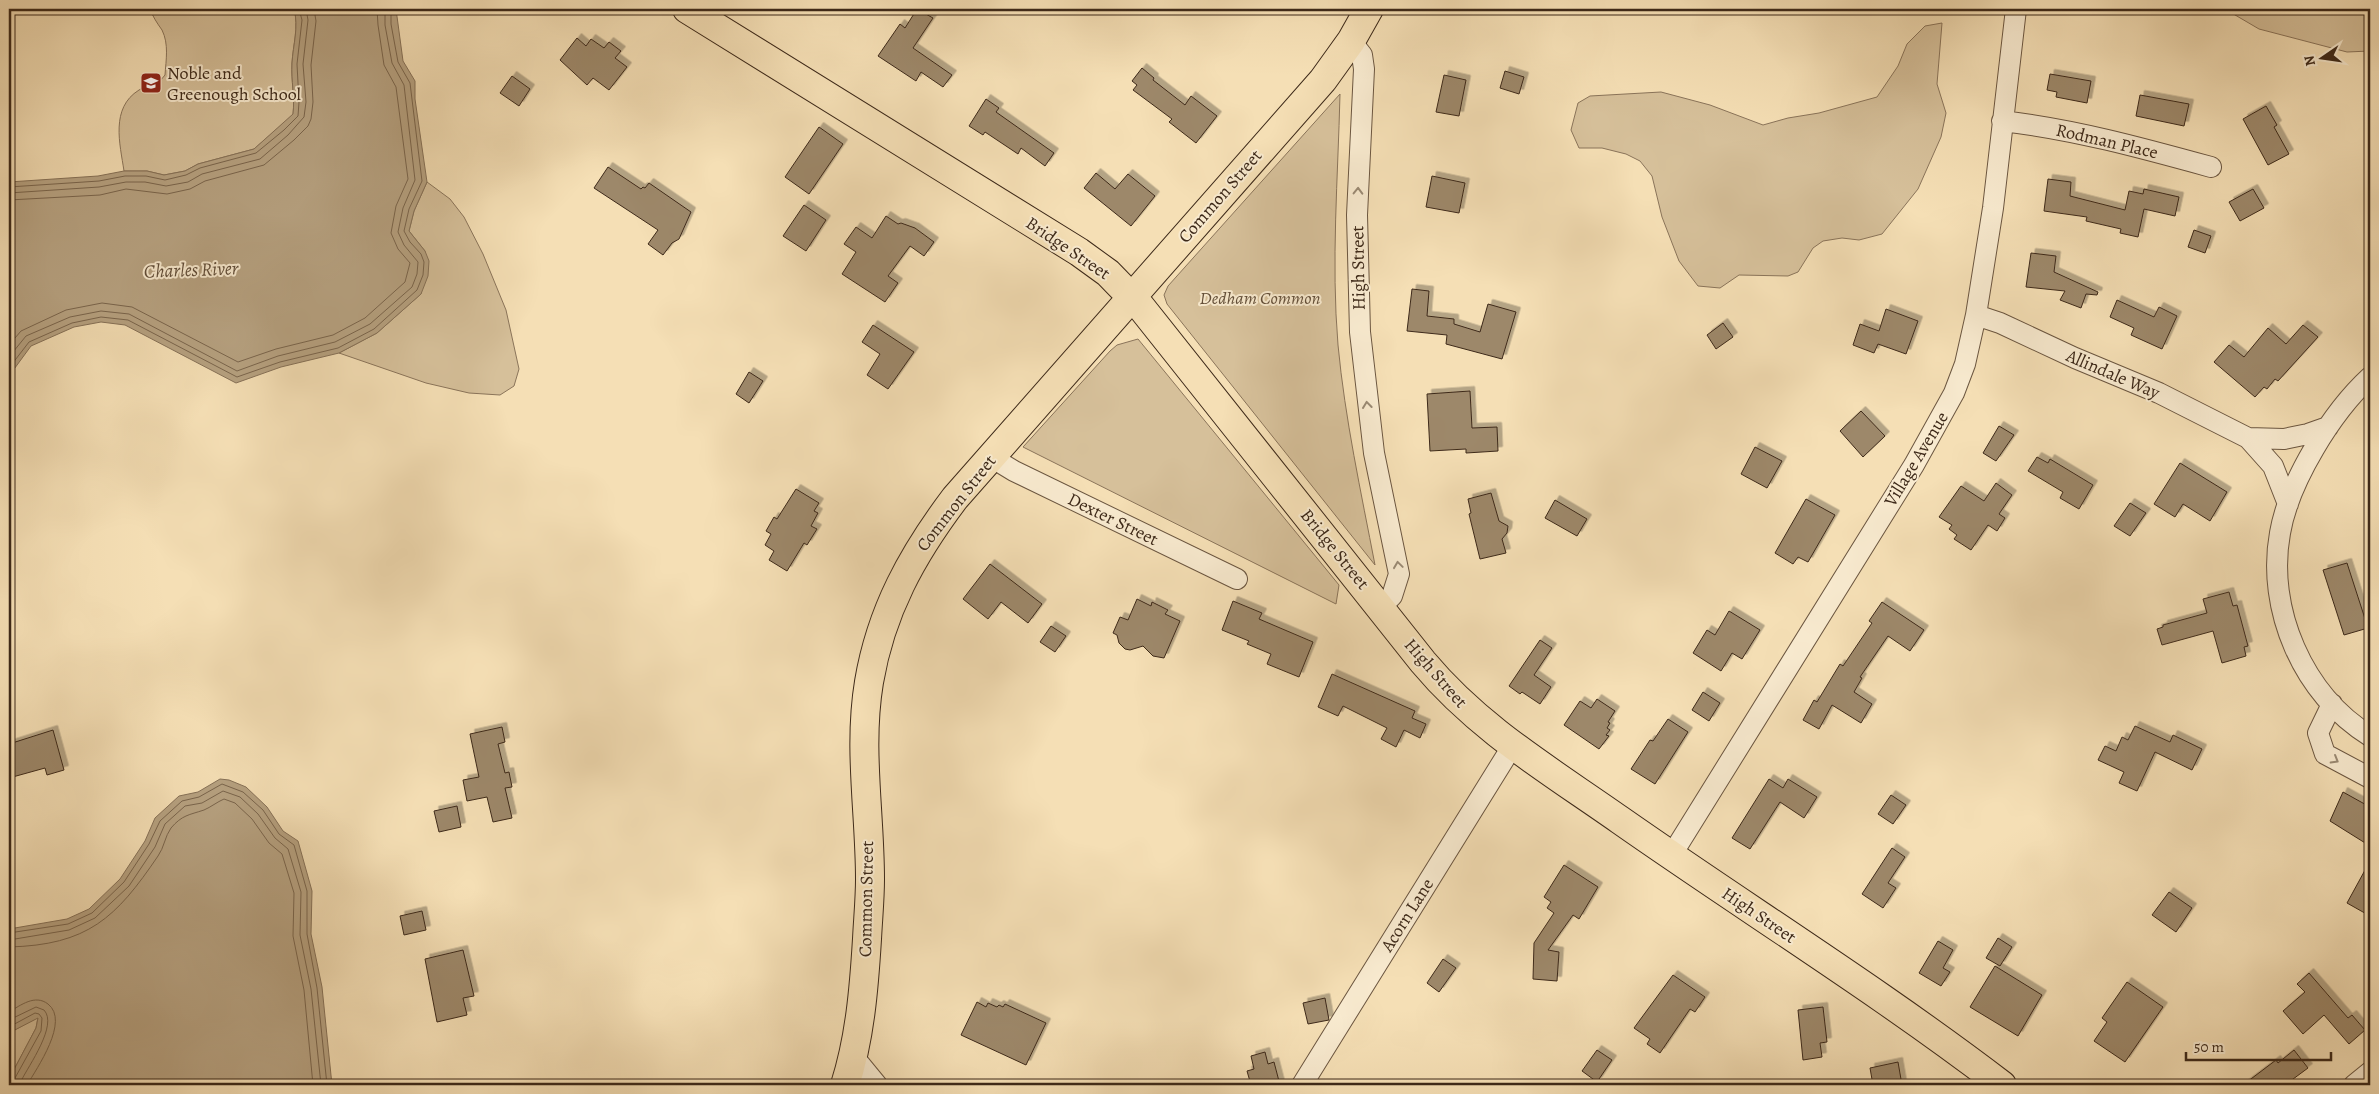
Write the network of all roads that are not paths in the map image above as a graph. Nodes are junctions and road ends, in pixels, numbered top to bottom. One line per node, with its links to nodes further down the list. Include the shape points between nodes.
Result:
1 (687, 9): 7 (main road, Bridge Street, via 1079,252 1108,273)
2 (1369, 9): 4 (main road)
3 (2016, 9): 5 (street, Village Avenue)
4 (1351, 41): 7 (main road, Common Street, via 1316,87); 15 (street, High Street, one-way to 4, via 1396,589 1399,566 1374,453 1362,356 1357,242 1364,70 1362,55)
5 (2002, 121): 6 (street, Rodman Place, via 2119,143); 8 (street, Village Avenue, via 1993,208)
6 (2211, 167)
7 (1131, 297): 12 (main road, Common Street); 15 (main road, Bridge Street)
8 (1976, 315): 11 (street, Allindale Way, via 2159,393); 20 (street, Village Avenue, via 1965,364 1937,426)
9 (2370, 377): 10 (street, via 2349,398)
10 (2328, 427): 11 (street, Allindale Way, via 2284,439); 13 (street)
11 (2248, 438): 13 (street, Allindale Way, via 2273,466)
12 (991, 456): 14 (street, Dexter Street, via 1014,471); 21 (main road, Common Street, via 941,517 909,564 887,615 872,667 863,748 870,879 864,982)
13 (2288, 504): 16 (street, via 2278,550 2282,610 2304,666)
14 (1237, 579)
15 (1381, 607): 18 (main road, High Street, via 1451,693 1477,719)
16 (2332, 704): 17 (street); 19 (street, one-way to 19, via 2318,732 2325,754)
17 (2370, 736)
18 (1513, 745): 20 (main road, High Street); 25 (street, Acorn Lane)
19 (2370, 778)
20 (1671, 856): 26 (main road, High Street, via 1886,1000)
21 (854, 1057): 23 (main road, Common Street); 24 (street)
22 (2370, 1072): 27 (street)
23 (845, 1085)
24 (877, 1085)
25 (1302, 1085)
26 (2002, 1085)
27 (2354, 1085)

